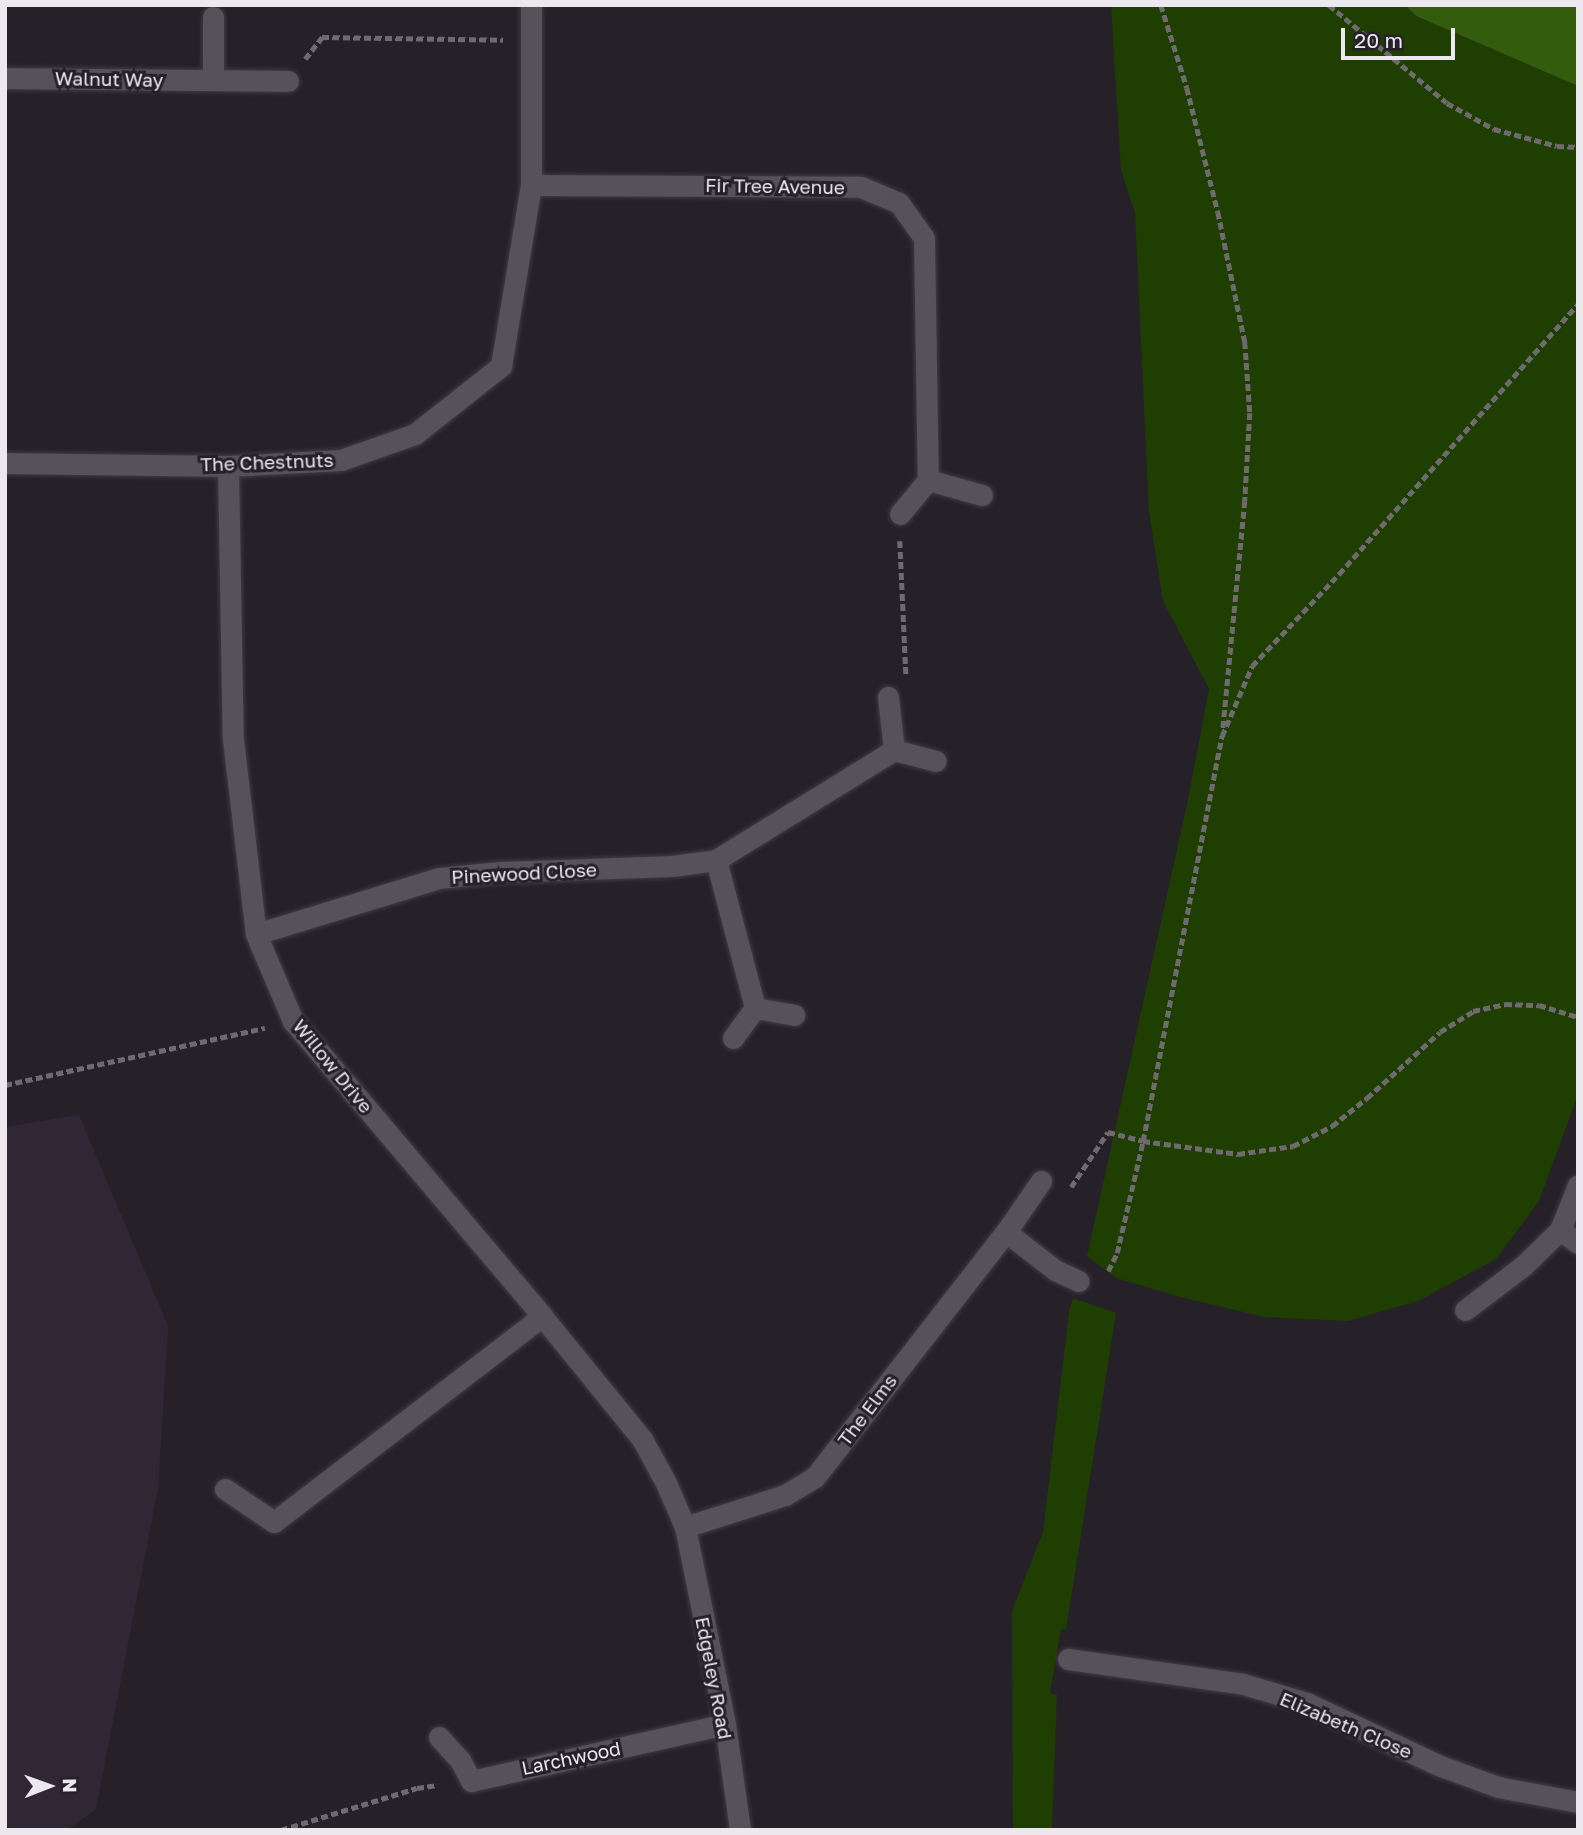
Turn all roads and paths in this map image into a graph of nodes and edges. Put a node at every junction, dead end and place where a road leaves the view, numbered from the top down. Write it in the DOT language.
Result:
graph roads {
  1 [pos="531,5"];
  2 [pos="1161,5"];
  3 [pos="1329,5"];
  4 [pos="213,17"];
  5 [pos="531,41"];
  6 [pos="5,78"];
  7 [pos="214,80"];
  8 [pos="288,81"];
  9 [pos="1578,147"];
  10 [pos="531,185"];
  11 [pos="1578,304"];
  12 [pos="5,463"];
  13 [pos="228,466"];
  14 [pos="928,480"];
  15 [pos="982,495"];
  16 [pos="900,514"];
  17 [pos="888,697"];
  18 [pos="1222,736"];
  19 [pos="894,750"];
  20 [pos="936,761"];
  21 [pos="716,860"];
  22 [pos="256,934"];
  23 [pos="755,1008"];
  24 [pos="794,1015"];
  25 [pos="1578,1017"];
  26 [pos="293,1021"];
  27 [pos="733,1038"];
  28 [pos="5,1085"];
  29 [pos="1143,1141"];
  30 [pos="1041,1181"];
  31 [pos="1578,1185"];
  32 [pos="1560,1230"];
  33 [pos="1006,1232"];
  34 [pos="1578,1243"];
  35 [pos="1105,1276"];
  36 [pos="1079,1281"];
  37 [pos="1465,1310"];
  38 [pos="542,1315"];
  39 [pos="225,1489"];
  40 [pos="685,1527"];
  41 [pos="1068,1659"];
  42 [pos="724,1724"];
  43 [pos="439,1737"];
  44 [pos="471,1780"];
  45 [pos="1578,1802"];
  46 [pos="281,1830"];
  47 [pos="740,1830"];
  1 -- 5 [label="street"];
  2 -- 18 [label="path"];
  3 -- 9 [label="path"];
  4 -- 7 [label="street"];
  5 -- 8 [label="path"];
  5 -- 10 [label="street"];
  6 -- 7 [label="street, Walnut Way"];
  7 -- 8 [label="street, Walnut Way"];
  10 -- 13 [label="street, The Chestnuts"];
  10 -- 14 [label="street, Fir Tree Avenue"];
  11 -- 18 [label="path"];
  12 -- 13 [label="street, The Chestnuts"];
  13 -- 22 [label="street, Willow Drive"];
  14 -- 15 [label="street"];
  14 -- 16 [label="street"];
  16 -- 17 [label="path"];
  17 -- 19 [label="street"];
  18 -- 29 [label="path"];
  19 -- 20 [label="street"];
  19 -- 21 [label="street, Pinewood Close"];
  21 -- 22 [label="street, Pinewood Close"];
  21 -- 23 [label="street"];
  22 -- 26 [label="street, Willow Drive"];
  23 -- 24 [label="street"];
  23 -- 27 [label="street"];
  25 -- 29 [label="path"];
  26 -- 28 [label="path"];
  26 -- 38 [label="street, Willow Drive"];
  29 -- 30 [label="path"];
  29 -- 35 [label="path"];
  30 -- 33 [label="street, The Elms"];
  31 -- 32 [label="street"];
  32 -- 34 [label="street"];
  32 -- 37 [label="street"];
  33 -- 36 [label="street"];
  33 -- 40 [label="street, The Elms"];
  38 -- 39 [label="street"];
  38 -- 40 [label="street, Willow Drive"];
  40 -- 42 [label="street, Edgeley Road"];
  41 -- 45 [label="street, Elizabeth Close"];
  42 -- 44 [label="street, Larchwood"];
  42 -- 47 [label="street, Edgeley Road"];
  43 -- 44 [label="street"];
  44 -- 46 [label="path"];
}
